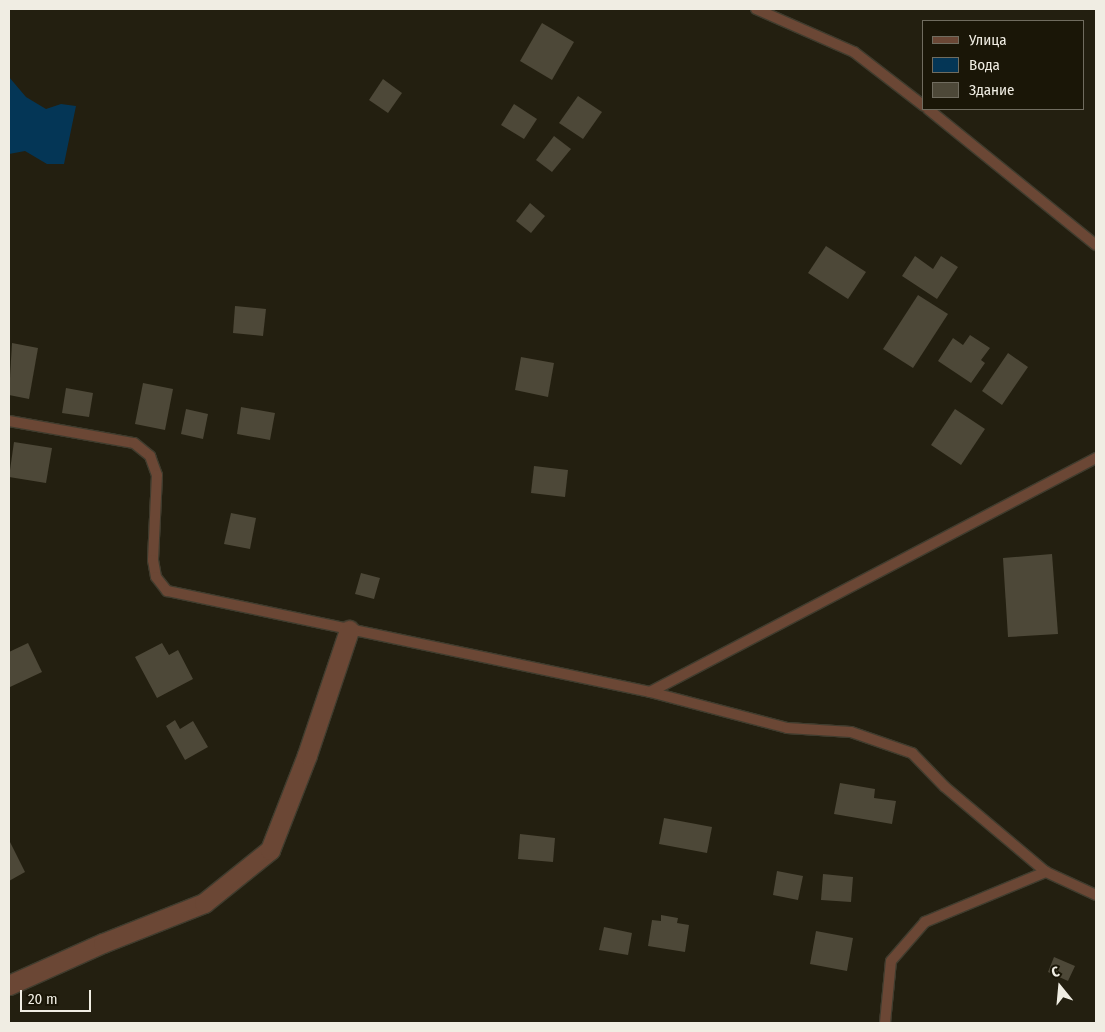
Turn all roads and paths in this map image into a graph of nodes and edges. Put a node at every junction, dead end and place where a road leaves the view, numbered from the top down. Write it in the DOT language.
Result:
graph roads {
  1 [pos="756,9"];
  2 [pos="922,104"];
  3 [pos="929,110"];
  4 [pos="1096,244"];
  5 [pos="9,421"];
  6 [pos="1096,458"];
  7 [pos="349,630"];
  8 [pos="650,692"];
  9 [pos="1046,872"];
  10 [pos="1096,895"];
  11 [pos="9,985"];
  12 [pos="885,1023"];
  1 -- 2 [label="lane"];
  3 -- 4 [label="lane"];
  5 -- 7 [label="lane"];
  6 -- 8 [label="lane"];
  7 -- 8 [label="lane"];
  7 -- 11 [label="street"];
  8 -- 9 [label="lane"];
  9 -- 10 [label="lane"];
  9 -- 12 [label="lane"];
}
